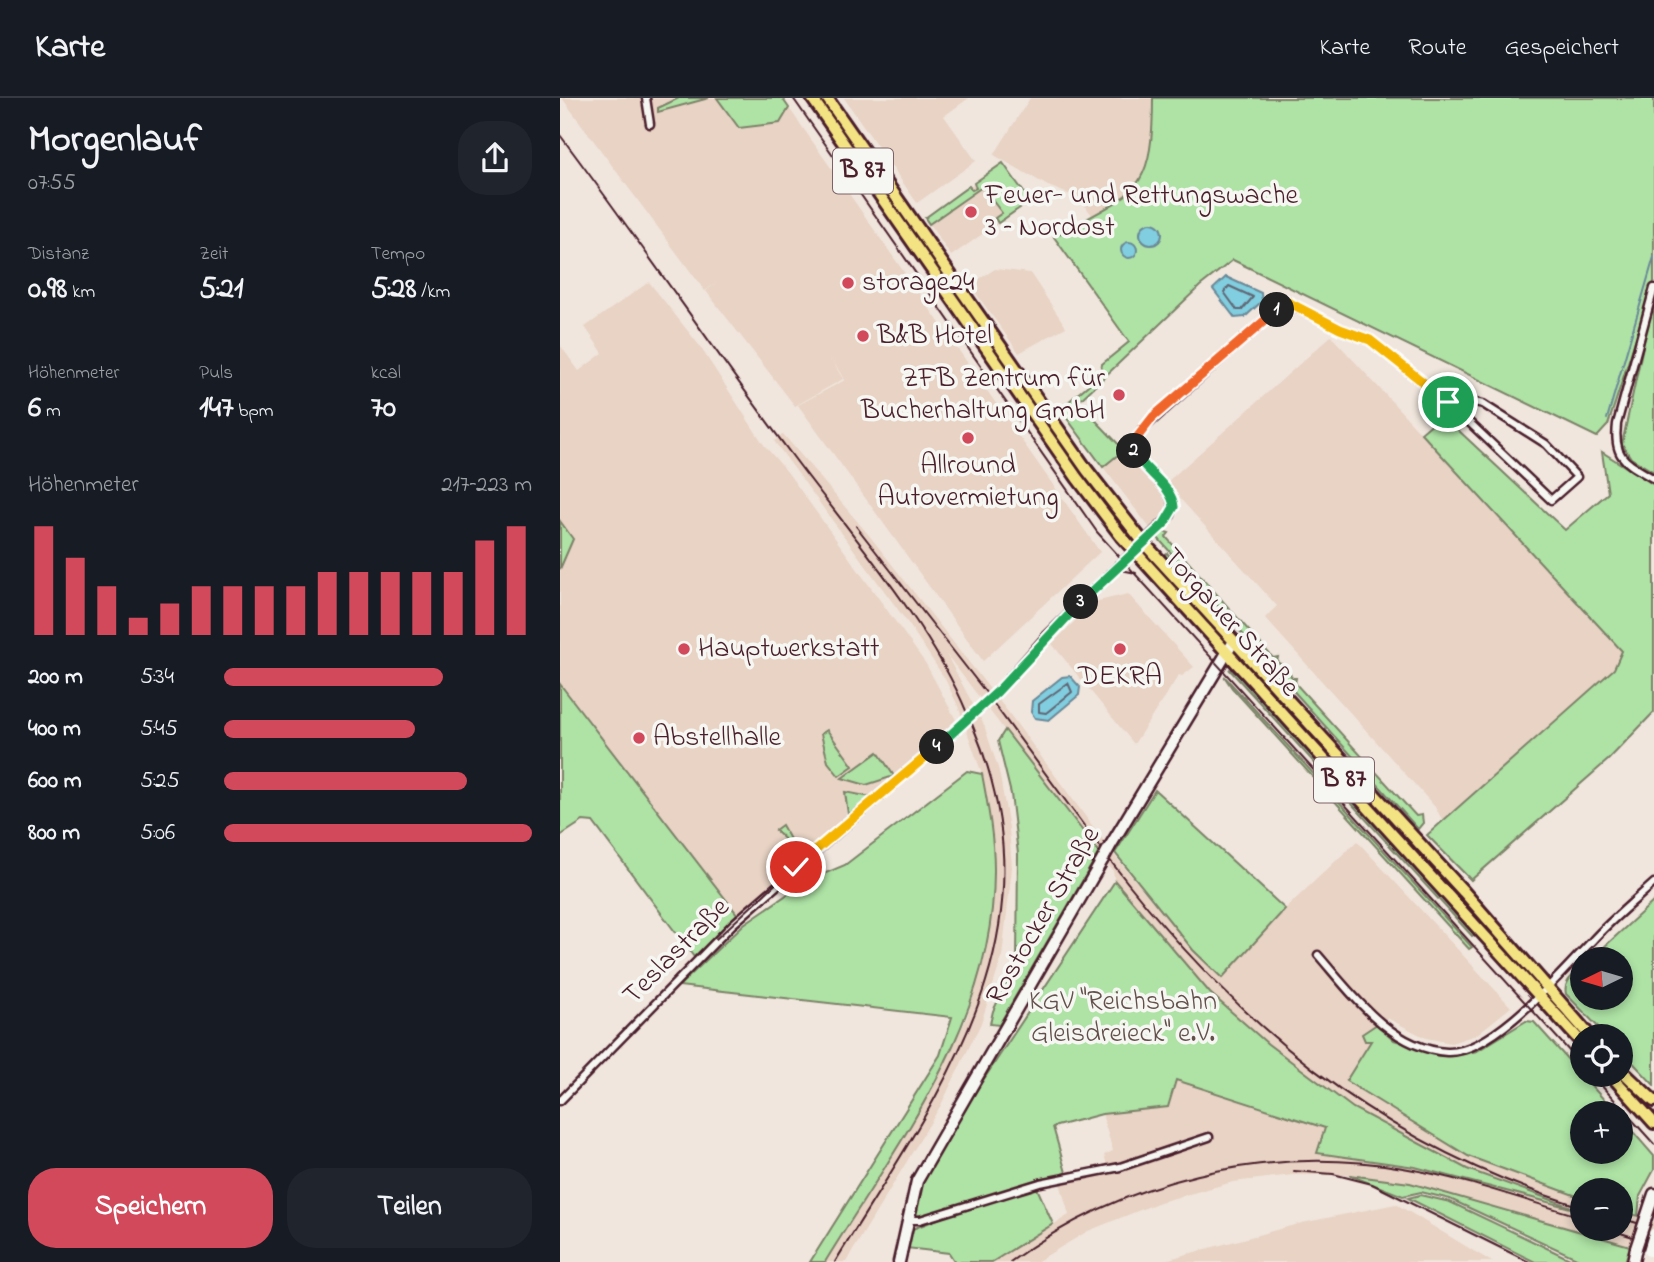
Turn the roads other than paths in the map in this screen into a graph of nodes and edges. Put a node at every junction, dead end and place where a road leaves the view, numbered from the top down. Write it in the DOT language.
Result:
graph roads {
  1 [pos="646,98"];
  2 [pos="811,98"];
  3 [pos="827,98"];
  4 [pos="650,124"];
  5 [pos="1654,288"];
  6 [pos="1448,402"];
  7 [pos="1654,479"];
  8 [pos="1144,543"];
  9 [pos="1135,552"];
  10 [pos="1234,641"];
  11 [pos="1226,653"];
  12 [pos="1654,883"];
  13 [pos="1318,955"];
  14 [pos="1543,992"];
  15 [pos="1577,1024"];
  16 [pos="1570,1027"];
  17 [pos="1633,1081"];
  18 [pos="1622,1087"];
  19 [pos="560,1101"];
  20 [pos="1654,1101"];
  21 [pos="1654,1123"];
  22 [pos="1209,1137"];
  23 [pos="1654,1194"];
  24 [pos="907,1220"];
  25 [pos="1654,1234"];
  26 [pos="1647,1257"];
  27 [pos="899,1262"];
  28 [pos="1633,1262"];
  1 -- 4 [label="street"];
  2 -- 9 [label="main road, Torgauer Straße / B 87"];
  3 -- 8 [label="main road, Torgauer Straße / B 87"];
  5 -- 7 [label="street"];
  6 -- 6 [label="street"];
  6 -- 8 [label="street, Teslastraße"];
  8 -- 9 [label="street, Teslastraße"];
  8 -- 10 [label="main road, Torgauer Straße / B 87"];
  9 -- 11 [label="main road, Torgauer Straße / B 87"];
  9 -- 19 [label="street, Teslastraße, bridge"];
  10 -- 11 [label="main road, Rostocker Straße"];
  10 -- 14 [label="main road, Torgauer Straße / B 87"];
  11 -- 14 [label="main road, Torgauer Straße / B 87"];
  11 -- 24 [label="main road, Rostocker Straße, bridge"];
  12 -- 14 [label="street"];
  13 -- 14 [label="street"];
  14 -- 15 [label="main road, Torgauer Straße / B 87"];
  14 -- 16 [label="main road, Torgauer Straße / B 87"];
  17 -- 20 [label="main road"];
  18 -- 21 [label="main road"];
  22 -- 24 [label="street"];
  23 -- 28 [label="main road, bridge"];
  24 -- 27 [label="main road, Rostocker Straße"];
  25 -- 26 [label="main road, bridge"];
}
